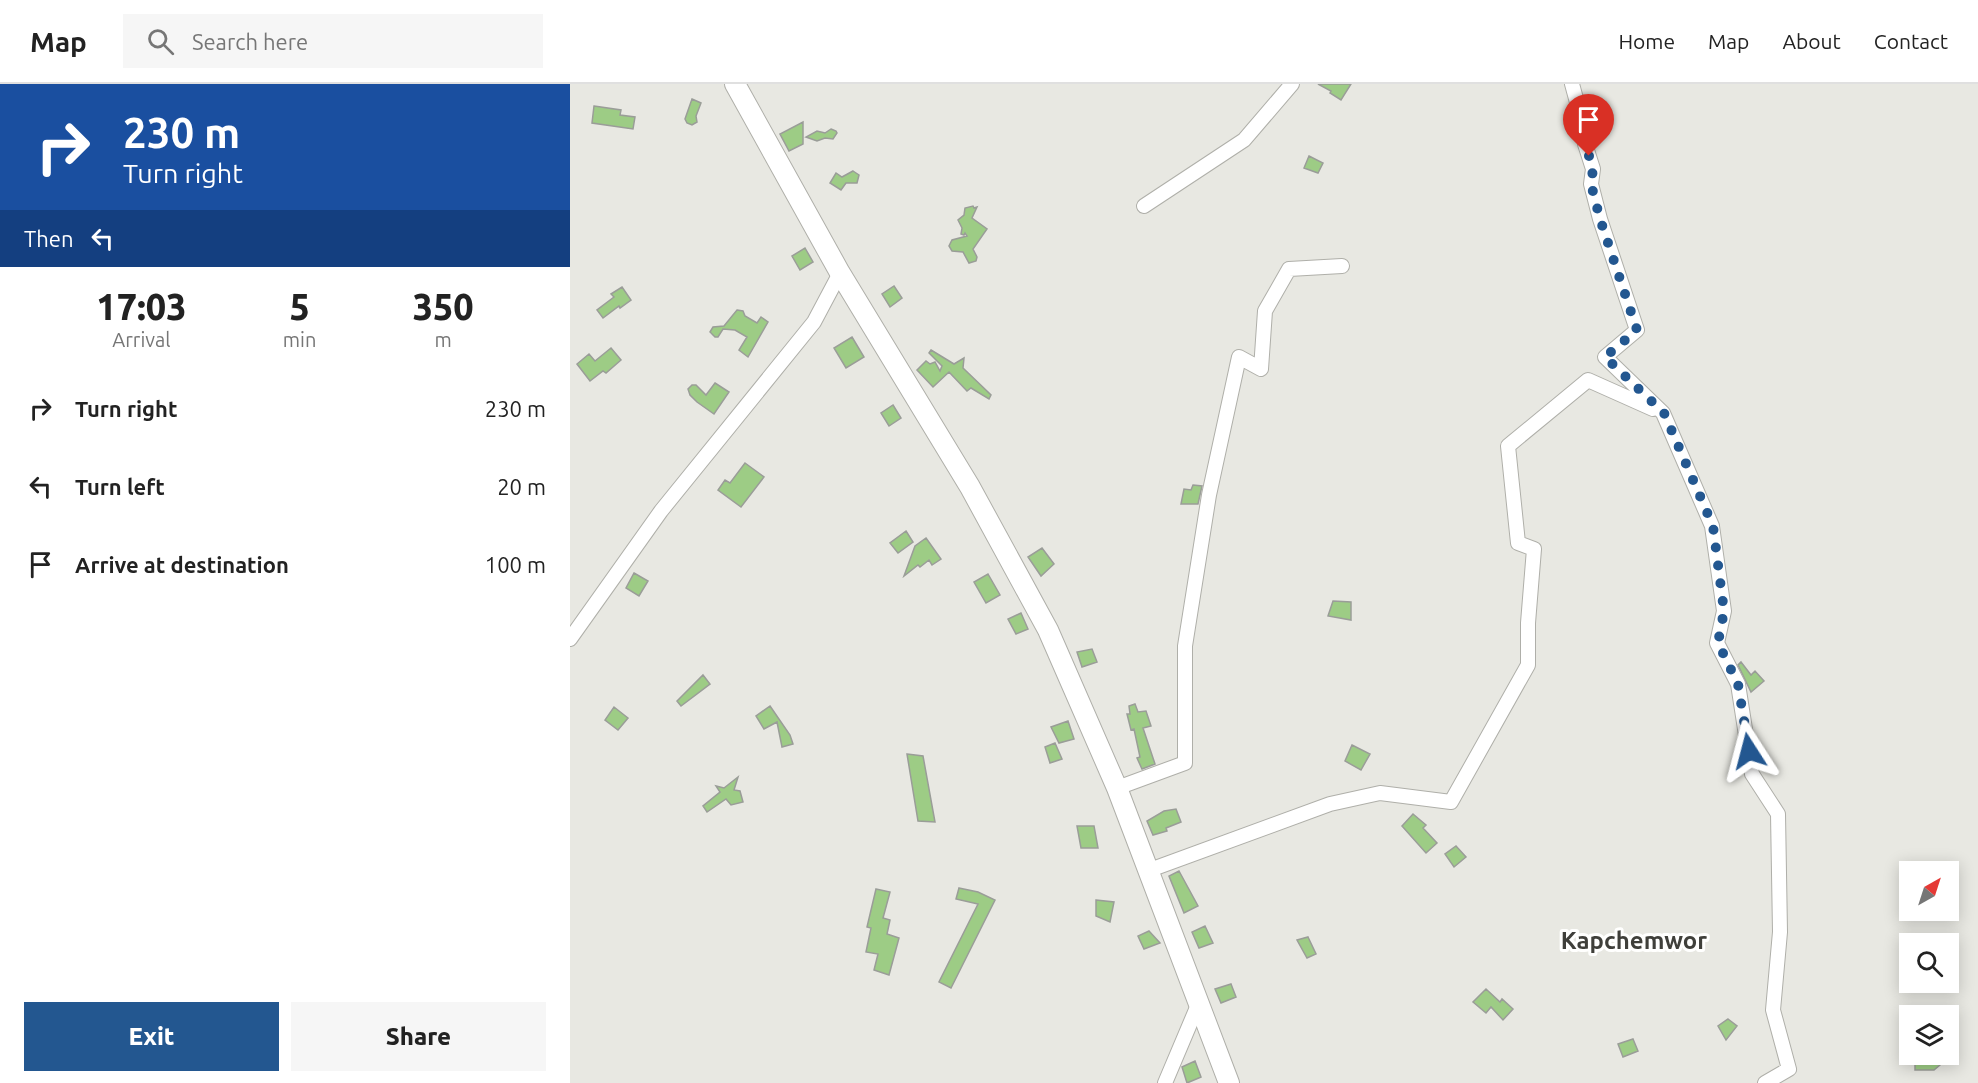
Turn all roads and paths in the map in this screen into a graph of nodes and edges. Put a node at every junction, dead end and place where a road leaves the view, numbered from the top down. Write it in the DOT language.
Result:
graph roads {
  1 [pos="735,84"];
  2 [pos="1292,84"];
  3 [pos="1572,84"];
  4 [pos="1144,206"];
  5 [pos="1342,266"];
  6 [pos="840,273"];
  7 [pos="1664,413"];
  8 [pos="570,639"];
  9 [pos="1117,788"];
  10 [pos="1148,871"];
  11 [pos="1198,1005"];
  12 [pos="1165,1083"];
  13 [pos="1229,1083"];
  14 [pos="1766,1083"];
  1 -- 6 [label="street"];
  2 -- 4 [label="street"];
  3 -- 7 [label="street"];
  5 -- 9 [label="street"];
  6 -- 8 [label="street"];
  6 -- 9 [label="street"];
  7 -- 10 [label="street"];
  7 -- 14 [label="street"];
  9 -- 10 [label="street"];
  10 -- 11 [label="street"];
  11 -- 12 [label="street"];
  11 -- 13 [label="street"];
}
